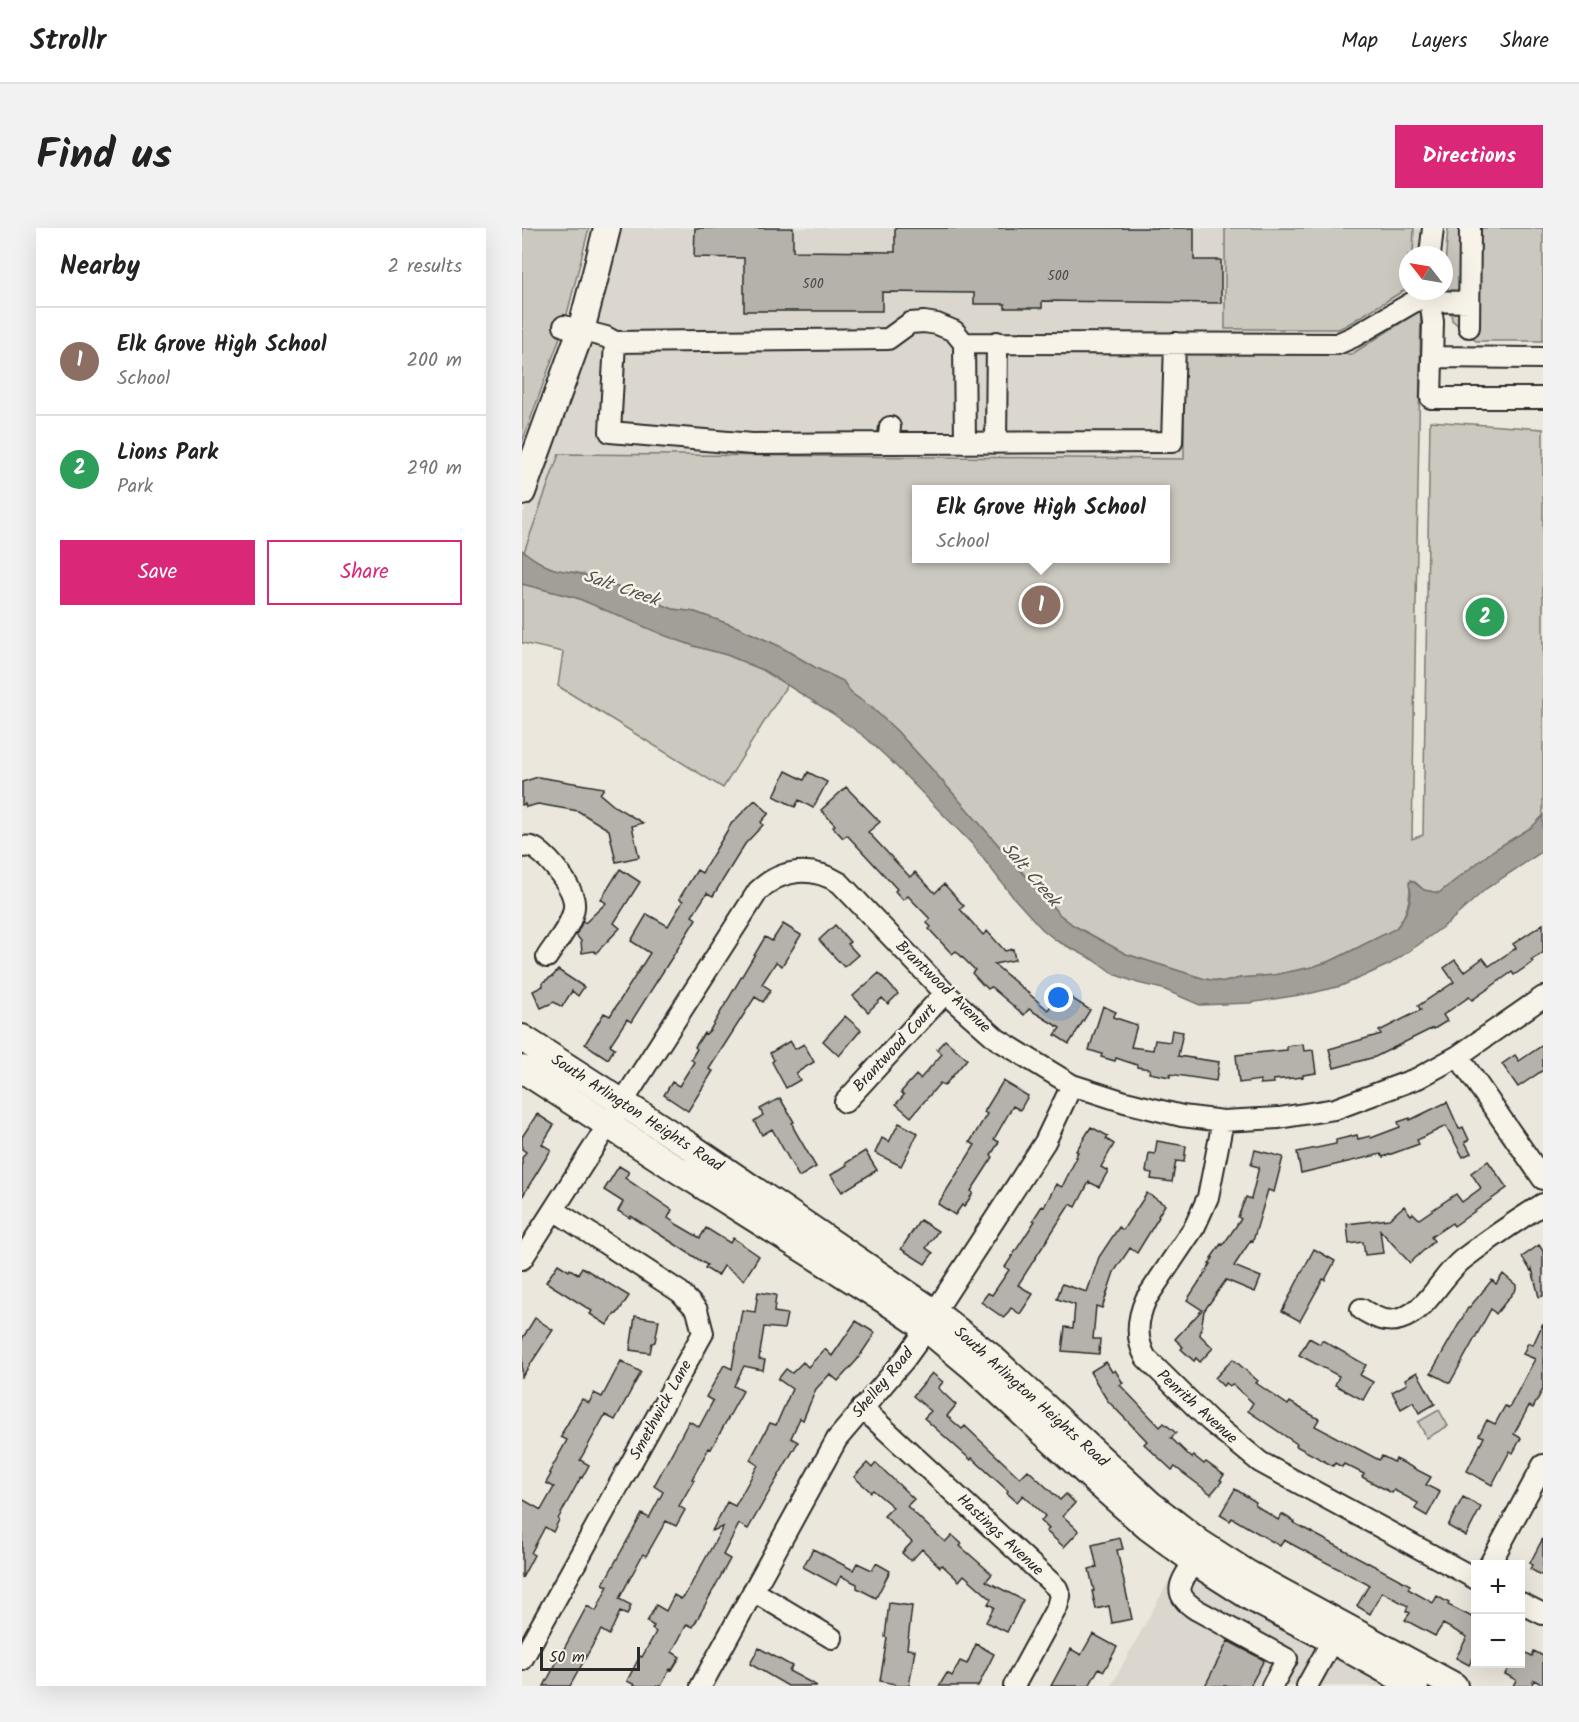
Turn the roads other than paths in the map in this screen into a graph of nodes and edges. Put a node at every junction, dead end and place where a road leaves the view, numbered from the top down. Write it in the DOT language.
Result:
graph roads {
  1 [pos="589,228"];
  2 [pos="607,228"];
  3 [pos="1433,228"];
  4 [pos="1470,228"];
  5 [pos="1431,246"];
  6 [pos="1453,299"];
  7 [pos="1420,300"];
  8 [pos="1430,300"];
  9 [pos="1469,302"];
  10 [pos="1469,327"];
  11 [pos="573,328"];
  12 [pos="615,342"];
  13 [pos="997,342"];
  14 [pos="964,343"];
  15 [pos="1175,343"];
  16 [pos="1432,357"];
  17 [pos="1543,358"];
  18 [pos="1543,398"];
  19 [pos="996,442"];
  20 [pos="965,443"];
  21 [pos="522,444"];
  22 [pos="522,492"];
  23 [pos="522,846"];
  24 [pos="547,957"];
  25 [pos="945,993"];
  26 [pos="1543,997"];
  27 [pos="522,1038"];
  28 [pos="1458,1056"];
  29 [pos="522,1069"];
  30 [pos="1072,1085"];
  31 [pos="622,1102"];
  32 [pos="845,1102"];
  33 [pos="1223,1121"];
  34 [pos="608,1125"];
  35 [pos="1543,1179"];
  36 [pos="1543,1204"];
  37 [pos="554,1210"];
  38 [pos="522,1259"];
  39 [pos="1361,1309"];
  40 [pos="930,1320"];
  41 [pos="862,1408"];
  42 [pos="1543,1465"];
  43 [pos="1492,1560"];
  44 [pos="1194,1561"];
  45 [pos="1471,1576"];
  46 [pos="753,1591"];
  47 [pos="1525,1605"];
  48 [pos="1543,1614"];
  49 [pos="1336,1632"];
  50 [pos="832,1638"];
  51 [pos="1287,1659"];
  52 [pos="522,1660"];
  53 [pos="1314,1681"];
  54 [pos="701,1686"];
  55 [pos="1014,1686"];
  56 [pos="1272,1686"];
  57 [pos="1415,1686"];
  58 [pos="1454,1686"];
  1 -- 11 [label="main road"];
  2 -- 11 [label="main road"];
  3 -- 5 [label="street"];
  4 -- 9 [label="street"];
  6 -- 9 [label="street"];
  7 -- 15 [label="street"];
  8 -- 16 [label="street"];
  9 -- 10 [label="street"];
  11 -- 12 [label="street"];
  11 -- 21 [label="main road"];
  11 -- 22 [label="main road"];
  12 -- 14 [label="street"];
  12 -- 20 [label="street"];
  13 -- 14 [label="street"];
  13 -- 15 [label="street"];
  13 -- 19 [label="street"];
  14 -- 20 [label="street"];
  15 -- 19 [label="street"];
  16 -- 17 [label="street"];
  16 -- 18 [label="street"];
  19 -- 20 [label="street"];
  23 -- 24 [label="street"];
  25 -- 30 [label="street, Brantwood Avenue"];
  25 -- 31 [label="street, Brantwood Avenue"];
  25 -- 32 [label="street, Brantwood Court"];
  26 -- 28 [label="street, Brantwood Avenue"];
  27 -- 31 [label="main road, South Arlington Heights Road"];
  28 -- 33 [label="street, Brantwood Avenue"];
  28 -- 35 [label="street"];
  29 -- 34 [label="main road, South Arlington Heights Road"];
  30 -- 33 [label="street, Brantwood Avenue"];
  30 -- 40 [label="street, Shelley Road"];
  31 -- 34 [label="street, Brantwood Avenue"];
  31 -- 40 [label="main road, South Arlington Heights Road"];
  33 -- 45 [label="street, Penrith Avenue"];
  34 -- 37 [label="street, Brantwood Avenue"];
  34 -- 40 [label="main road, South Arlington Heights Road"];
  36 -- 39 [label="street"];
  37 -- 38 [label="street, Brantwood Avenue"];
  37 -- 52 [label="street, Smethwick Lane"];
  40 -- 41 [label="street, Shelley Road"];
  40 -- 44 [label="main road, South Arlington Heights Road"];
  40 -- 49 [label="main road, South Arlington Heights Road"];
  41 -- 46 [label="street, Shelley Road"];
  41 -- 55 [label="street, Hastings Avenue"];
  42 -- 43 [label="street"];
  44 -- 49 [label="main road, South Arlington Heights Road"];
  44 -- 51 [label="street"];
  46 -- 50 [label="street"];
  46 -- 54 [label="street, Shelley Road"];
  47 -- 48 [label="street"];
  49 -- 53 [label="street"];
  49 -- 57 [label="main road, South Arlington Heights Road"];
  49 -- 58 [label="main road, South Arlington Heights Road"];
  51 -- 53 [label="street"];
  51 -- 56 [label="street"];
}
